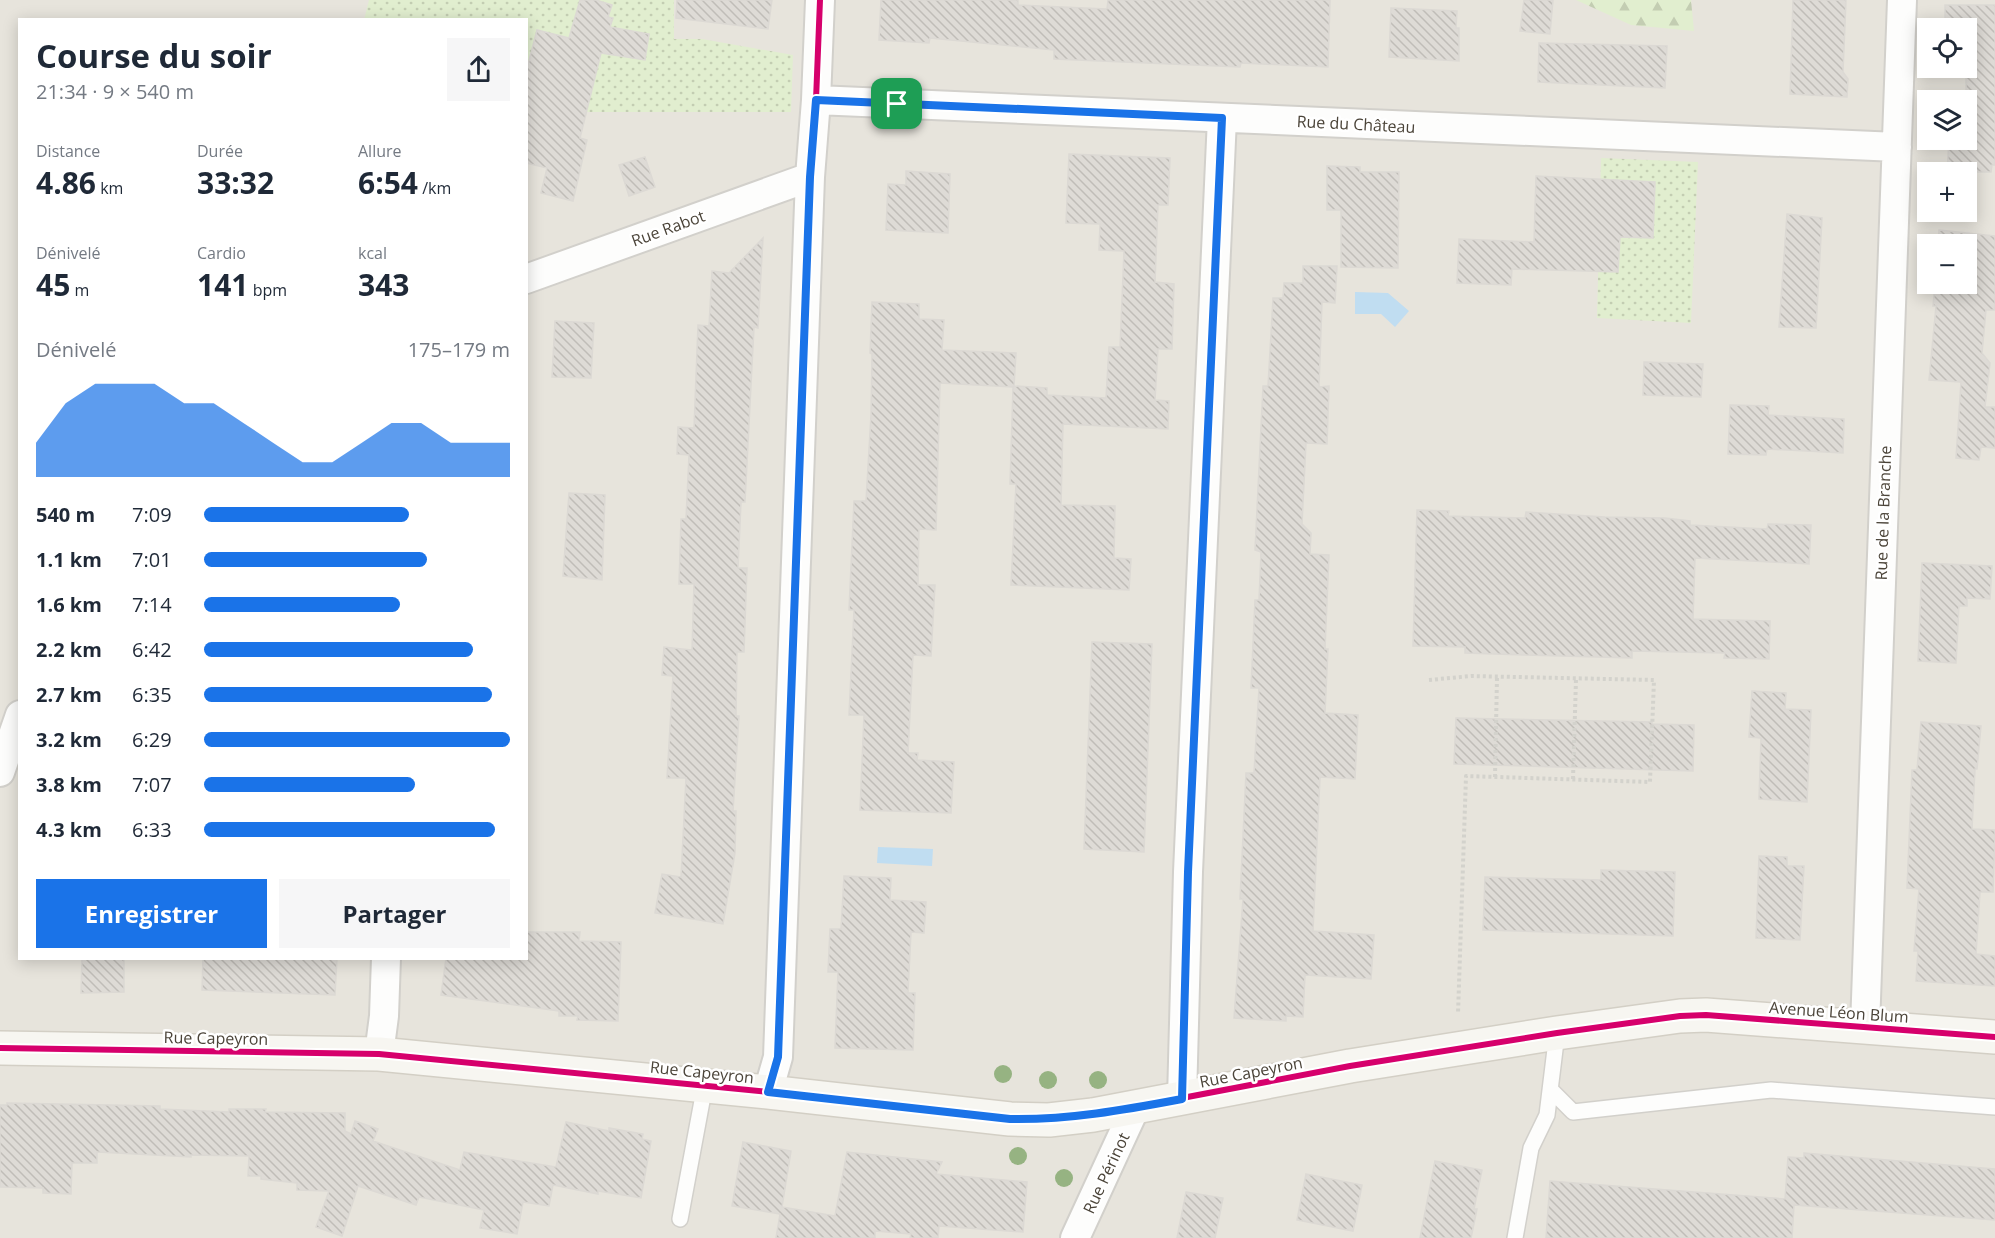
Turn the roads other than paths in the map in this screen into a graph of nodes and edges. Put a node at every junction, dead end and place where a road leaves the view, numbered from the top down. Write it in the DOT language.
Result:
graph roads {
  1 [pos="820,0"];
  2 [pos="1902,0"];
  3 [pos="816,100"];
  4 [pos="1222,118"];
  5 [pos="1897,147"];
  6 [pos="810,177"];
  7 [pos="528,278"];
  8 [pos="18,721"];
  9 [pos="0,772"];
  10 [pos="386,960"];
  11 [pos="1680,1016"];
  12 [pos="1865,1027"];
  13 [pos="1557,1033"];
  14 [pos="1995,1038"];
  15 [pos="0,1048"];
  16 [pos="380,1054"];
  17 [pos="705,1085"];
  18 [pos="1551,1090"];
  19 [pos="768,1092"];
  20 [pos="1182,1099"];
  21 [pos="1995,1107"];
  22 [pos="1135,1108"];
  23 [pos="680,1219"];
  24 [pos="1075,1238"];
  25 [pos="1515,1238"];
  1 -- 3 [label="street"];
  2 -- 5 [label="street, Rue de la Branche"];
  3 -- 4 [label="street, Rue du Château"];
  3 -- 6 [label="street"];
  4 -- 5 [label="street, Rue du Château"];
  4 -- 20 [label="street"];
  5 -- 12 [label="street, Rue de la Branche"];
  6 -- 7 [label="street, Rue Rabot"];
  6 -- 19 [label="street"];
  8 -- 9 [label="street"];
  10 -- 16 [label="street"];
  11 -- 12 [label="street, Avenue Léon Blum"];
  11 -- 13 [label="street, Rue Capeyron"];
  12 -- 14 [label="street, Avenue Léon Blum"];
  13 -- 18 [label="lane"];
  13 -- 20 [label="street, Rue Capeyron"];
  15 -- 16 [label="street, Rue Capeyron"];
  16 -- 17 [label="street, Rue Capeyron"];
  17 -- 19 [label="street, Rue Capeyron"];
  17 -- 23 [label="lane, Rue Capeyron"];
  18 -- 21 [label="lane"];
  18 -- 25 [label="lane"];
  19 -- 22 [label="street, Rue Capeyron"];
  20 -- 22 [label="street, Rue Capeyron"];
  22 -- 24 [label="street, Rue Périnot"];
}
